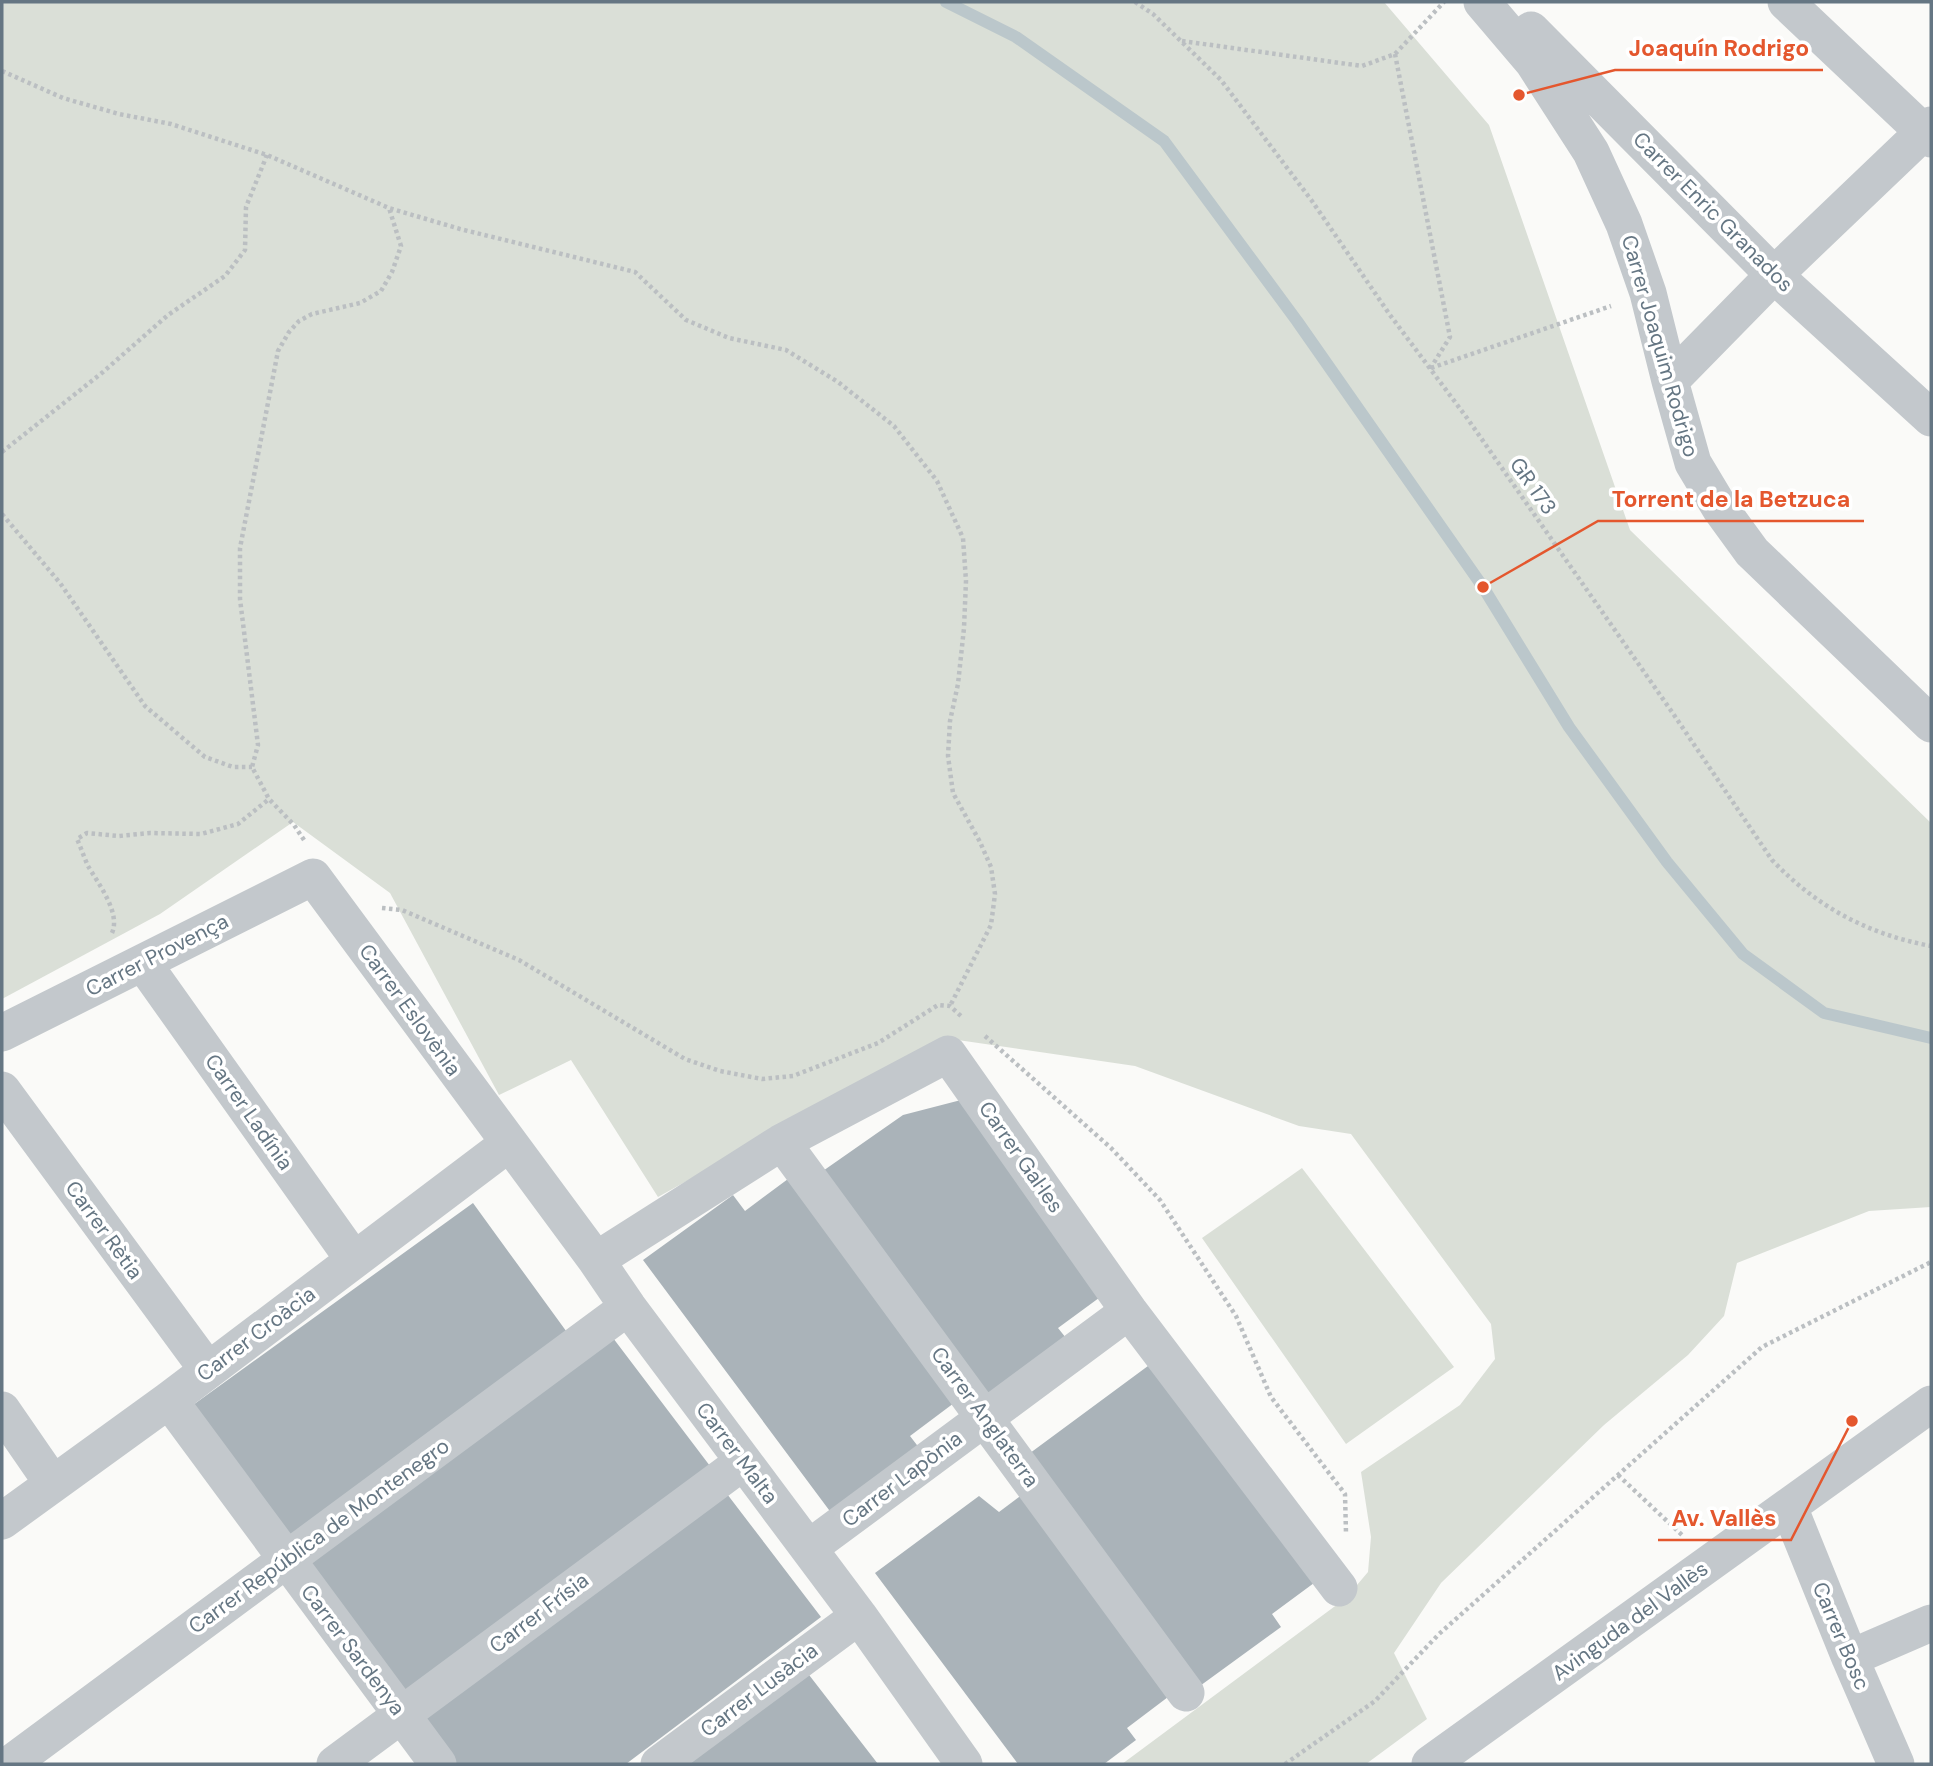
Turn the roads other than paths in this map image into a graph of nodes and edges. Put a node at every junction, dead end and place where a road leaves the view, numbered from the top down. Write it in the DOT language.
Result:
graph roads {
  1 [pos="1482,2"];
  2 [pos="1499,2"];
  3 [pos="1786,2"];
  4 [pos="1929,133"];
  5 [pos="1774,275"];
  6 [pos="1670,381"];
  7 [pos="1931,418"];
  8 [pos="1931,724"];
  9 [pos="311,862"];
  10 [pos="143,963"];
  11 [pos="2,1033"];
  12 [pos="2,1090"];
  13 [pos="782,1142"];
  14 [pos="508,1144"];
  15 [pos="354,1260"];
  16 [pos="596,1261"];
  17 [pos="628,1307"];
  18 [pos="1129,1311"];
  19 [pos="207,1369"];
  20 [pos="169,1400"];
  21 [pos="1931,1404"];
  22 [pos="2,1410"];
  23 [pos="986,1417"];
  24 [pos="743,1462"];
  25 [pos="53,1484"];
  26 [pos="1789,1507"];
  27 [pos="2,1521"];
  28 [pos="809,1548"];
  29 [pos="286,1561"];
  30 [pos="1339,1588"];
  31 [pos="859,1616"];
  32 [pos="1931,1623"];
  33 [pos="1850,1658"];
  34 [pos="1186,1693"];
  35 [pos="401,1716"];
  36 [pos="10,1764"];
  37 [pos="335,1764"];
  38 [pos="438,1764"];
  39 [pos="659,1764"];
  40 [pos="964,1764"];
  41 [pos="1430,1764"];
  42 [pos="1896,1764"];
  1 -- 6 [label="street, Carrer Joaquim Rodrigo"];
  2 -- 5 [label="street, Carrer Enric Granados"];
  3 -- 4 [label="street"];
  4 -- 5 [label="street"];
  5 -- 6 [label="street"];
  5 -- 7 [label="street, Carrer Enric Granados"];
  6 -- 8 [label="street, Carrer Joaquim Rodrigo"];
  9 -- 10 [label="street, Carrer Provença"];
  9 -- 14 [label="street, Carrer Eslovènia"];
  10 -- 11 [label="street, Carrer Provença"];
  10 -- 15 [label="street, Carrer Ladínia"];
  12 -- 19 [label="street, Carrer Rètia"];
  13 -- 16 [label="street, Carrer Gal·les"];
  13 -- 18 [label="street, Carrer Gal·les"];
  13 -- 23 [label="street, Carrer Anglaterra"];
  14 -- 15 [label="street, Carrer Croàcia"];
  14 -- 16 [label="street, Carrer Malta"];
  15 -- 19 [label="street, Carrer Croàcia"];
  16 -- 17 [label="street, Carrer Malta"];
  17 -- 24 [label="street, Carrer Malta"];
  17 -- 29 [label="street, Carrer República de Montenegro"];
  18 -- 23 [label="street, Carrer Lapònia"];
  18 -- 30 [label="street, Carrer Gal·les"];
  19 -- 20 [label="street, Carrer Croàcia"];
  20 -- 25 [label="street, Carrer Croàcia"];
  20 -- 29 [label="street, Carrer Sardenya"];
  21 -- 26 [label="street, Avinguda del Vallès"];
  22 -- 25 [label="street"];
  23 -- 28 [label="street, Carrer Lapònia"];
  23 -- 34 [label="street, Carrer Anglaterra"];
  24 -- 28 [label="street, Carrer Malta"];
  24 -- 35 [label="street, Carrer Frísia"];
  25 -- 27 [label="street, Carrer Croàcia"];
  26 -- 33 [label="street, Carrer Bosc"];
  26 -- 41 [label="street, Avinguda del Vallès"];
  28 -- 31 [label="street, Carrer Malta"];
  29 -- 35 [label="street, Carrer Sardenya"];
  29 -- 36 [label="street, Carrer República de Montenegro"];
  31 -- 39 [label="street, Carrer Lusàcia"];
  31 -- 40 [label="street, Carrer Malta"];
  32 -- 33 [label="street"];
  33 -- 42 [label="street, Carrer Bosc"];
  35 -- 37 [label="street, Carrer Frísia"];
  35 -- 38 [label="street, Carrer Sardenya"];
}
